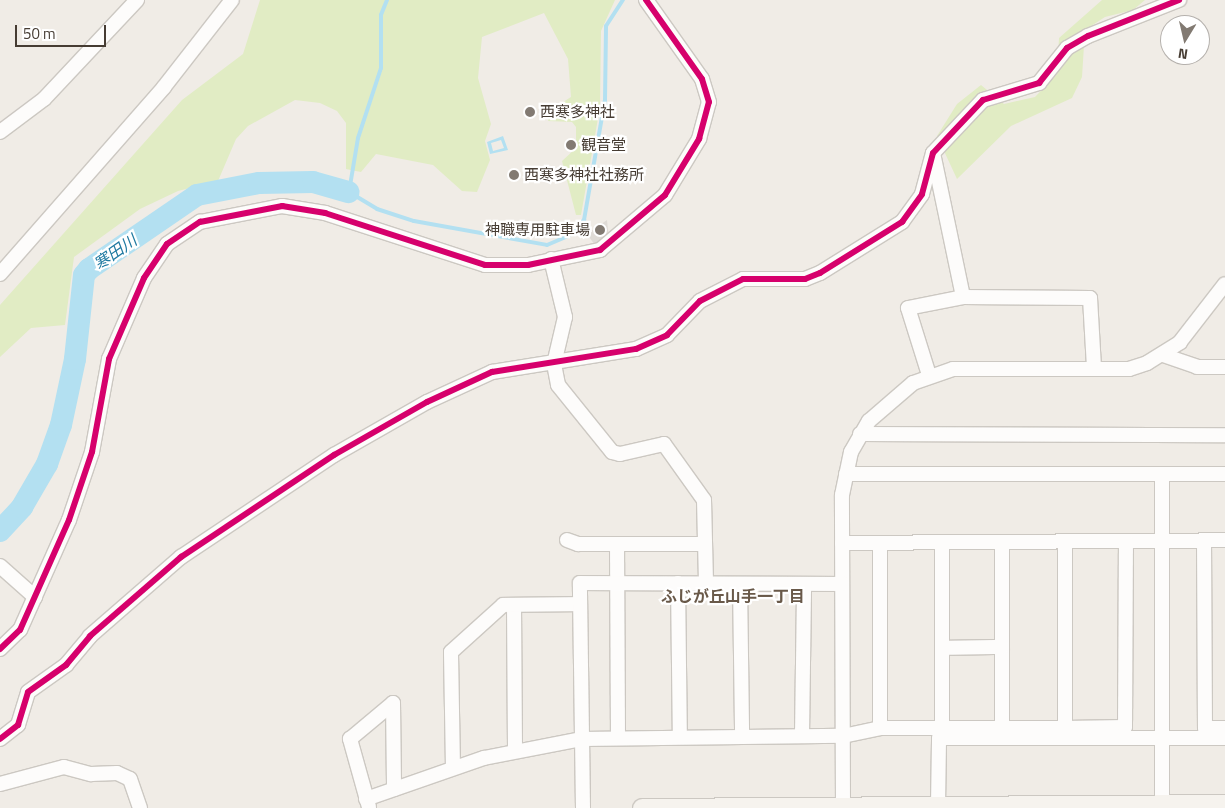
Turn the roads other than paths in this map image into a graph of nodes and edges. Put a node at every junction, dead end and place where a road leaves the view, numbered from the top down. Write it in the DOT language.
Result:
graph roads {
  1 [pos="137,0"];
  2 [pos="232,0"];
  3 [pos="646,0"];
  4 [pos="1179,0"];
  5 [pos="0,132"];
  6 [pos="933,153"];
  7 [pos="551,259"];
  8 [pos="0,274"];
  9 [pos="1223,291"];
  10 [pos="962,297"];
  11 [pos="1163,355"];
  12 [pos="554,364"];
  13 [pos="1225,367"];
  14 [pos="1094,368"];
  15 [pos="929,375"];
  16 [pos="860,434"];
  17 [pos="1225,435"];
  18 [pos="846,474"];
  19 [pos="1162,474"];
  20 [pos="1225,474"];
  21 [pos="567,540"];
  22 [pos="1126,540"];
  23 [pos="1162,540"];
  24 [pos="1204,540"];
  25 [pos="1225,540"];
  26 [pos="1065,541"];
  27 [pos="942,542"];
  28 [pos="1002,542"];
  29 [pos="842,543"];
  30 [pos="880,543"];
  31 [pos="617,544"];
  32 [pos="705,544"];
  33 [pos="0,566"];
  34 [pos="617,583"];
  35 [pos="678,583"];
  36 [pos="706,583"];
  37 [pos="740,584"];
  38 [pos="804,584"];
  39 [pos="842,584"];
  40 [pos="35,597"];
  41 [pos="580,604"];
  42 [pos="514,605"];
  43 [pos="1002,646"];
  44 [pos="943,648"];
  45 [pos="0,649"];
  46 [pos="1002,727"];
  47 [pos="880,728"];
  48 [pos="942,728"];
  49 [pos="1065,728"];
  50 [pos="1225,728"];
  51 [pos="742,735"];
  52 [pos="802,735"];
  53 [pos="680,736"];
  54 [pos="843,736"];
  55 [pos="618,738"];
  56 [pos="1162,738"];
  57 [pos="1225,738"];
  58 [pos="0,739"];
  59 [pos="582,739"];
  60 [pos="515,750"];
  61 [pos="453,768"];
  62 [pos="0,784"];
  63 [pos="394,789"];
  64 [pos="368,804"];
  65 [pos="1162,804"];
  66 [pos="1225,804"];
  67 [pos="843,806"];
  68 [pos="938,806"];
  69 [pos="971,806"];
  70 [pos="774,807"];
  71 [pos="140,808"];
  72 [pos="583,808"];
  73 [pos="642,808"];
  1 -- 5 [label="street"];
  2 -- 8 [label="street"];
  3 -- 7 [label="street"];
  4 -- 6 [label="street"];
  6 -- 10 [label="street"];
  6 -- 12 [label="street"];
  7 -- 12 [label="street"];
  7 -- 40 [label="street"];
  9 -- 11 [label="street"];
  10 -- 14 [label="street"];
  10 -- 15 [label="street"];
  11 -- 13 [label="street"];
  11 -- 14 [label="street"];
  12 -- 32 [label="street"];
  12 -- 58 [label="street"];
  14 -- 15 [label="street"];
  15 -- 16 [label="street"];
  16 -- 17 [label="street"];
  16 -- 18 [label="street"];
  18 -- 19 [label="street"];
  18 -- 29 [label="street"];
  19 -- 20 [label="street"];
  19 -- 23 [label="street"];
  21 -- 31 [label="street"];
  22 -- 23 [label="street"];
  22 -- 26 [label="street"];
  22 -- 49 [label="street"];
  23 -- 24 [label="street"];
  23 -- 56 [label="street"];
  24 -- 25 [label="street"];
  24 -- 50 [label="street"];
  26 -- 28 [label="street"];
  26 -- 49 [label="street"];
  27 -- 28 [label="street"];
  27 -- 30 [label="street"];
  27 -- 44 [label="street"];
  28 -- 43 [label="street"];
  29 -- 30 [label="street"];
  29 -- 39 [label="street"];
  30 -- 47 [label="street"];
  31 -- 32 [label="street"];
  31 -- 34 [label="street"];
  32 -- 36 [label="street"];
  33 -- 40 [label="street"];
  34 -- 35 [label="street"];
  34 -- 41 [label="street"];
  34 -- 55 [label="street"];
  35 -- 36 [label="street"];
  35 -- 53 [label="street"];
  36 -- 37 [label="street"];
  37 -- 38 [label="street"];
  37 -- 51 [label="street"];
  38 -- 39 [label="street"];
  38 -- 52 [label="street"];
  39 -- 54 [label="street"];
  40 -- 45 [label="street"];
  41 -- 42 [label="street"];
  41 -- 59 [label="street"];
  42 -- 60 [label="street"];
  42 -- 61 [label="street"];
  43 -- 44 [label="street"];
  43 -- 46 [label="street"];
  44 -- 48 [label="street"];
  46 -- 48 [label="street"];
  46 -- 49 [label="street"];
  47 -- 48 [label="street"];
  47 -- 54 [label="street"];
  51 -- 52 [label="street"];
  51 -- 53 [label="street"];
  52 -- 54 [label="street"];
  53 -- 55 [label="street"];
  54 -- 67 [label="street"];
  55 -- 59 [label="street"];
  56 -- 57 [label="street"];
  56 -- 65 [label="street"];
  56 -- 68 [label="street"];
  59 -- 60 [label="street"];
  59 -- 72 [label="street"];
  60 -- 61 [label="street"];
  61 -- 63 [label="street"];
  62 -- 71 [label="street"];
  63 -- 64 [label="street"];
  63 -- 64 [label="street"];
  65 -- 66 [label="main road"];
  65 -- 69 [label="main road"];
  67 -- 68 [label="main road"];
  67 -- 70 [label="main road"];
  68 -- 69 [label="main road"];
  70 -- 73 [label="main road"];
}
